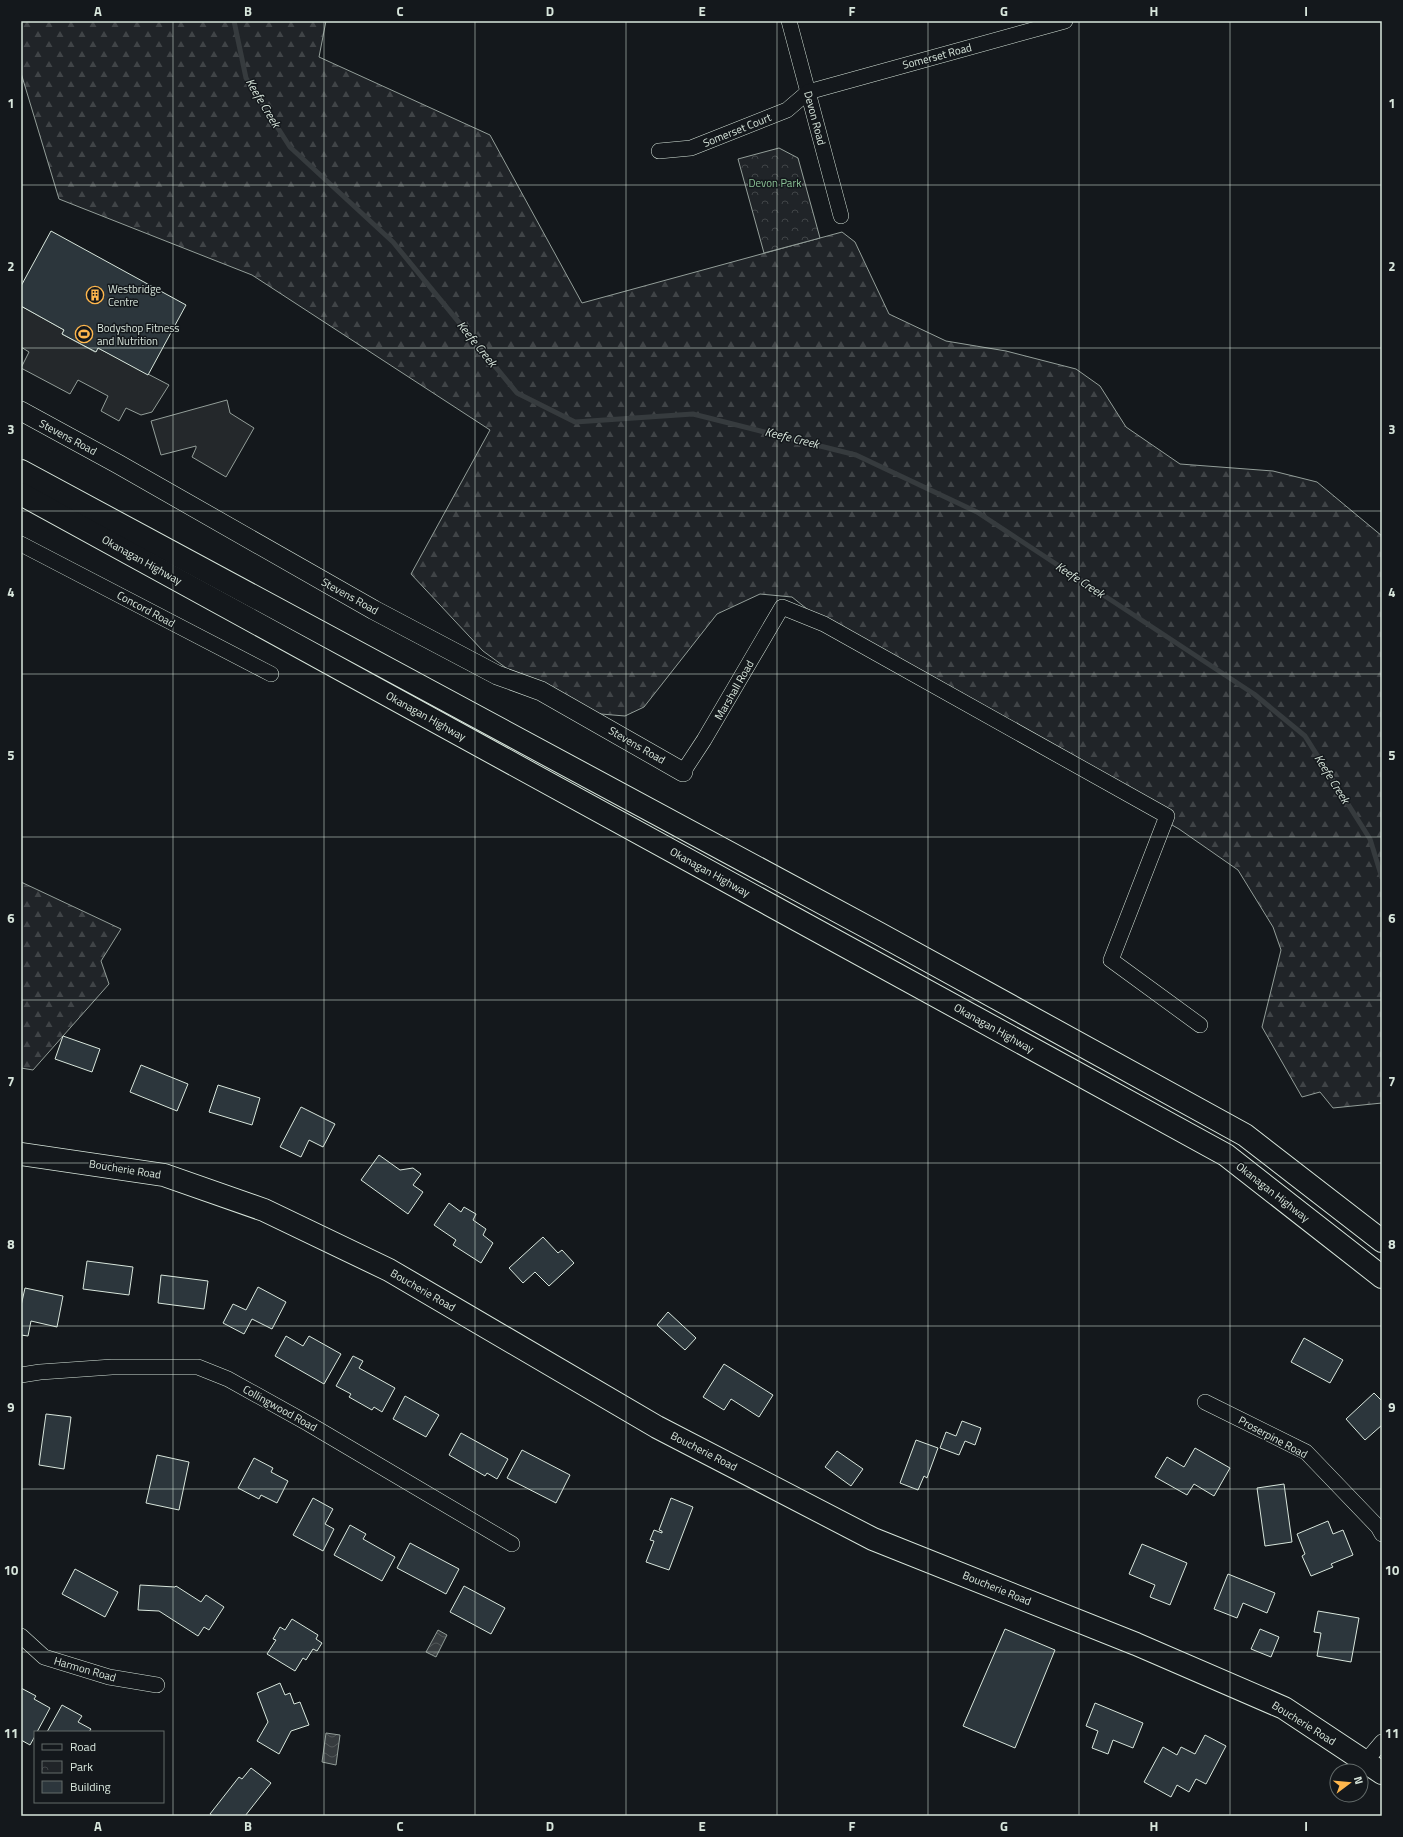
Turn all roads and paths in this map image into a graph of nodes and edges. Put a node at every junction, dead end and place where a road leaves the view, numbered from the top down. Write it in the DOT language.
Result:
graph roads {
  1 [pos="789,21"];
  2 [pos="1065,21"];
  3 [pos="808,92"];
  4 [pos="659,151"];
  5 [pos="841,216"];
  6 [pos="21,412"];
  7 [pos="21,471"];
  8 [pos="21,494"];
  9 [pos="21,544"];
  10 [pos="271,674"];
  11 [pos="683,772"];
  12 [pos="1200,1024"];
  13 [pos="21,1154"];
  14 [pos="1382,1241"];
  15 [pos="1382,1277"];
  16 [pos="21,1375"];
  17 [pos="1206,1402"];
  18 [pos="1382,1534"];
  19 [pos="512,1544"];
  20 [pos="21,1636"];
  21 [pos="157,1685"];
  22 [pos="1382,1742"];
  23 [pos="1374,1768"];
  1 -- 3 [label="street, Devon Road"];
  2 -- 3 [label="street, Somerset Road"];
  3 -- 4 [label="street, Somerset Court"];
  3 -- 5 [label="street, Devon Road"];
  6 -- 11 [label="street, Stevens Road"];
  7 -- 14 [label="main road, Okanagan Highway"];
  8 -- 15 [label="main road, Okanagan Highway"];
  9 -- 10 [label="street, Concord Road"];
  11 -- 12 [label="street, Marshall Road"];
  13 -- 23 [label="main road, Boucherie Road"];
  16 -- 19 [label="street, Collingwood Road"];
  17 -- 18 [label="street, Proserpine Road"];
  20 -- 21 [label="street, Harmon Road"];
  22 -- 23 [label="street"];
}
